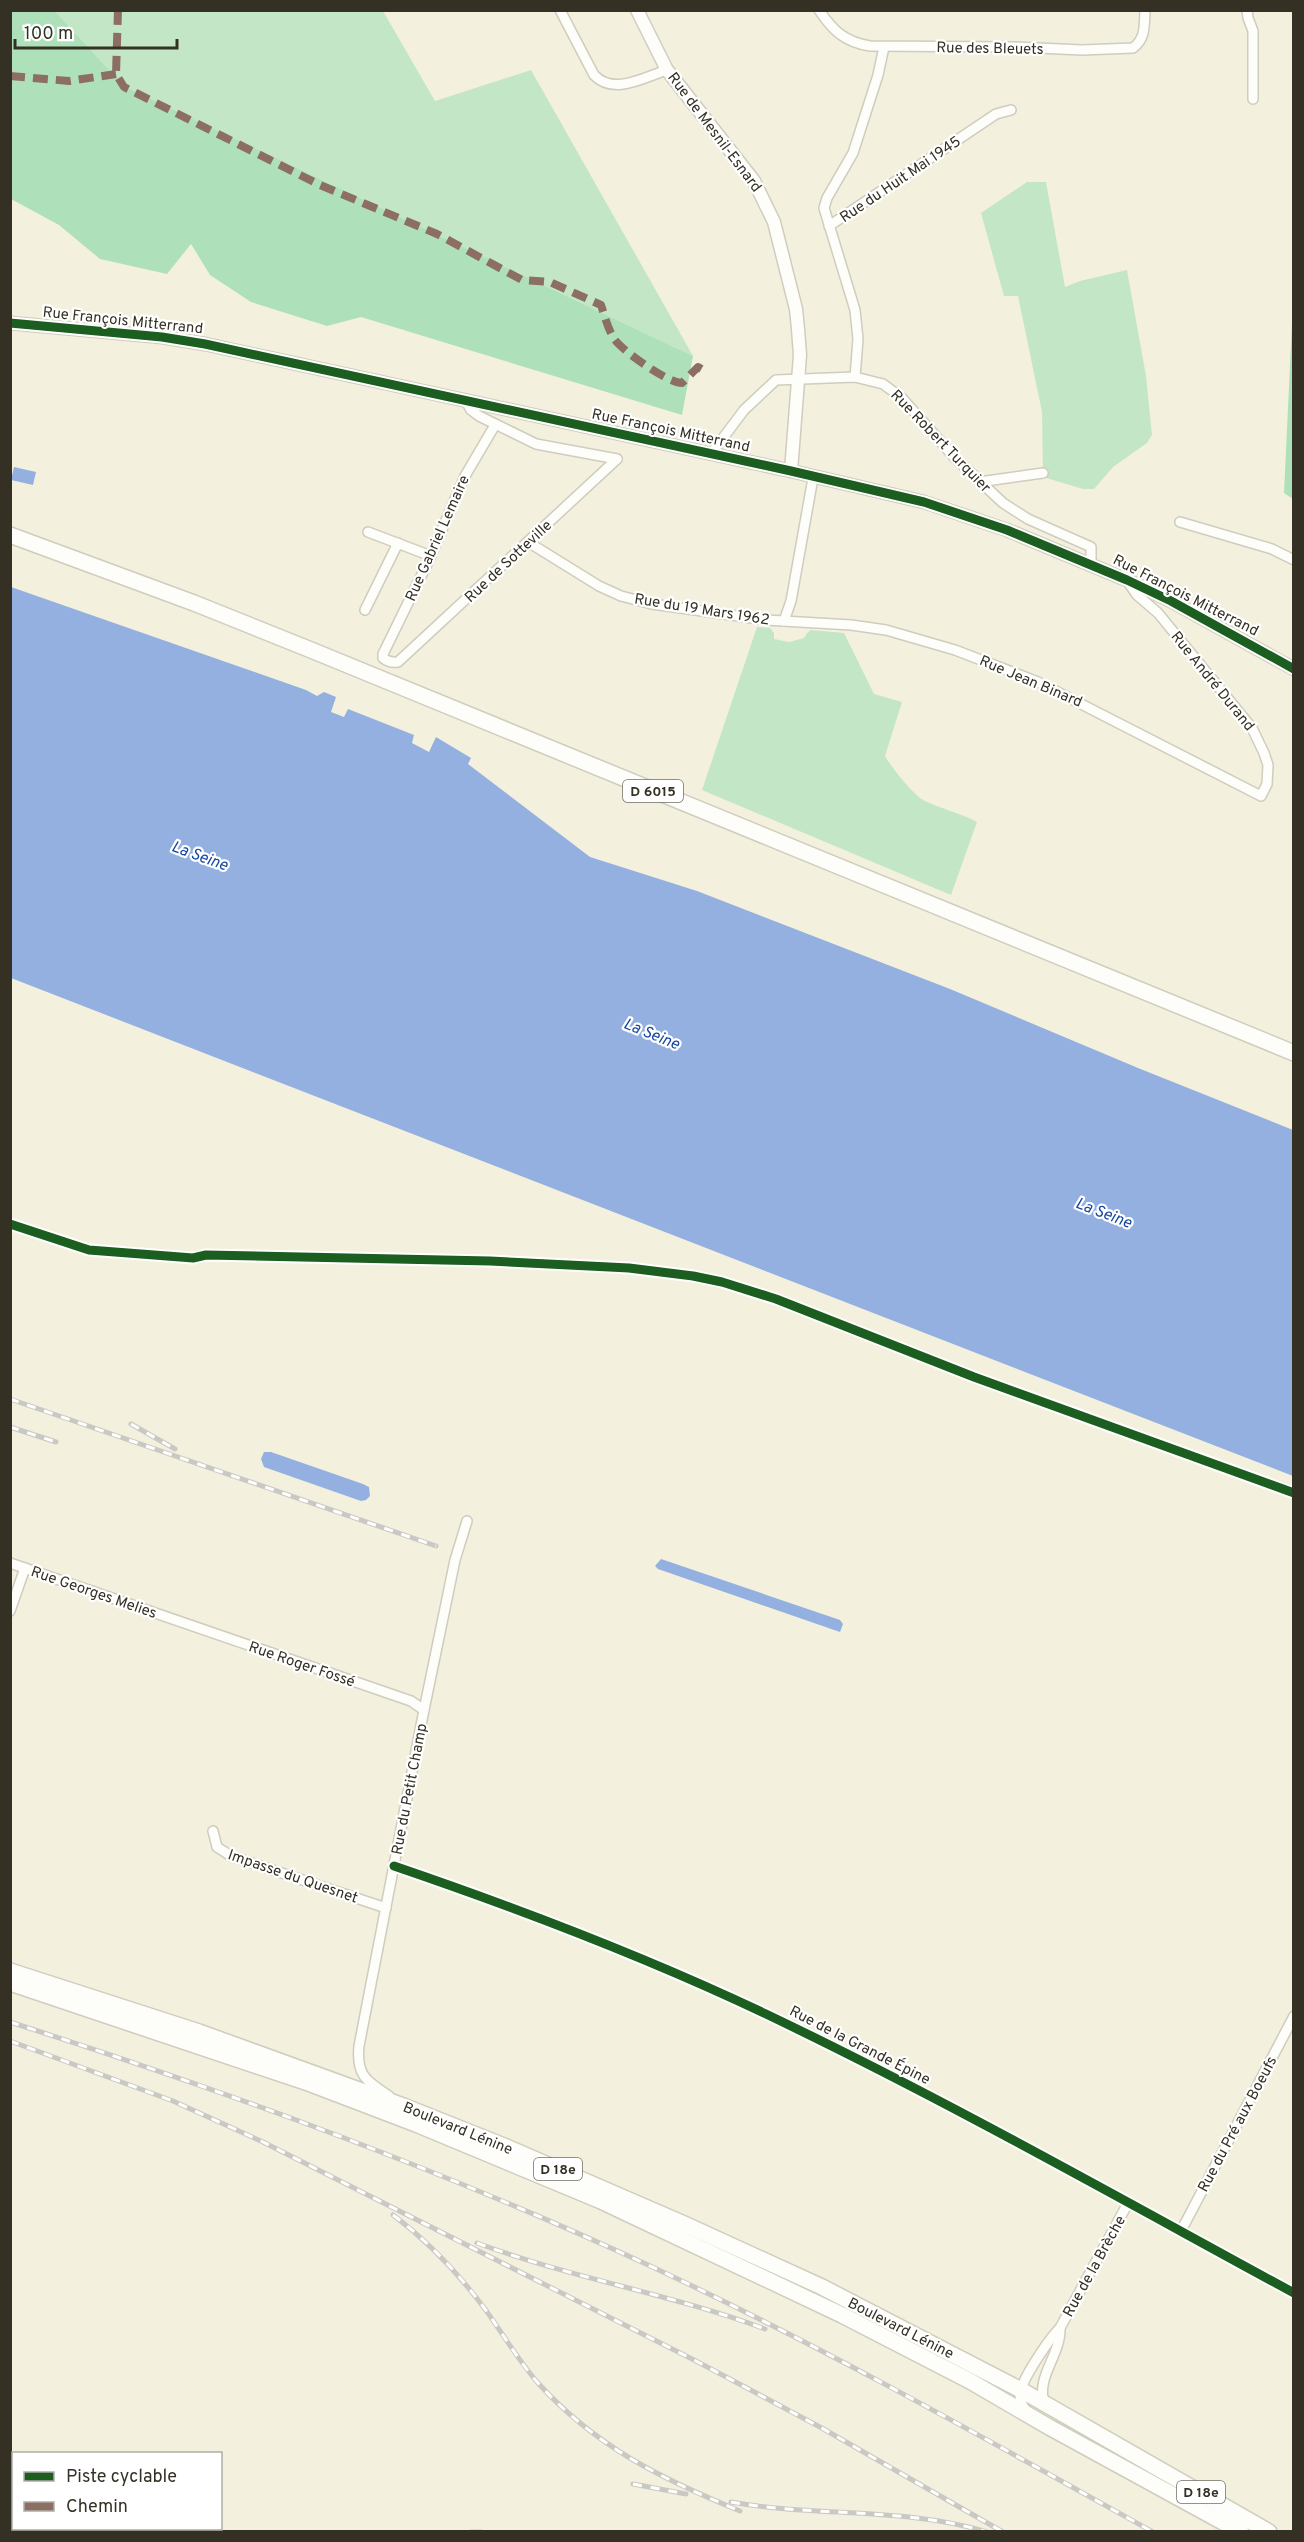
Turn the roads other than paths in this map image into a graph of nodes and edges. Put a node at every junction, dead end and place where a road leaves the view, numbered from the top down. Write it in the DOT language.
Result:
graph roads {
  1 [pos="560,10"];
  2 [pos="637,10"];
  3 [pos="819,10"];
  4 [pos="1144,10"];
  5 [pos="1248,10"];
  6 [pos="884,47"];
  7 [pos="667,70"];
  8 [pos="1253,99"];
  9 [pos="1011,110"];
  10 [pos="829,226"];
  11 [pos="10,323"];
  12 [pos="855,376"];
  13 [pos="798,380"];
  14 [pos="465,401"];
  15 [pos="495,424"];
  16 [pos="711,454"];
  17 [pos="791,471"];
  18 [pos="1043,473"];
  19 [pos="813,478"];
  20 [pos="979,482"];
  21 [pos="1180,522"];
  22 [pos="368,532"];
  23 [pos="10,535"];
  24 [pos="528,542"];
  25 [pos="398,543"];
  26 [pos="431,555"];
  27 [pos="1293,560"];
  28 [pos="1091,564"];
  29 [pos="1126,580"];
  30 [pos="365,610"];
  31 [pos="784,621"];
  32 [pos="383,654"];
  33 [pos="1293,669"];
  34 [pos="1261,796"];
  35 [pos="1293,1053"];
  36 [pos="10,1224"];
  37 [pos="206,1256"];
  38 [pos="467,1521"];
  39 [pos="10,1563"];
  40 [pos="25,1568"];
  41 [pos="10,1611"];
  42 [pos="178,1621"];
  43 [pos="424,1710"];
  44 [pos="213,1831"];
  45 [pos="394,1866"];
  46 [pos="386,1908"];
  47 [pos="10,1971"];
  48 [pos="10,1983"];
  49 [pos="1293,2016"];
  50 [pos="406,2107"];
  51 [pos="1128,2203"];
  52 [pos="1181,2231"];
  53 [pos="1293,2293"];
  54 [pos="1060,2328"];
  55 [pos="1031,2395"];
  56 [pos="1004,2399"];
  57 [pos="1029,2415"];
  58 [pos="1241,2532"];
  59 [pos="1269,2532"];
  1 -- 7 [label="street"];
  2 -- 7 [label="street, Rue de Mesnil-Esnard"];
  3 -- 6 [label="street, Rue des Bleuets"];
  4 -- 6 [label="street, Rue des Bleuets"];
  5 -- 8 [label="street"];
  6 -- 10 [label="street"];
  7 -- 13 [label="street, Rue de Mesnil-Esnard"];
  9 -- 10 [label="street, Rue du Huit Mai 1945"];
  10 -- 12 [label="street, Rue du Huit Mai 1945"];
  11 -- 14 [label="street, Rue François Mitterrand"];
  12 -- 13 [label="street, Rue Robert Turquier"];
  12 -- 20 [label="street, Rue Robert Turquier"];
  13 -- 16 [label="street, Rue Robert Turquier"];
  13 -- 17 [label="street, Rue de Mesnil-Esnard"];
  14 -- 15 [label="street"];
  14 -- 16 [label="street, Rue François Mitterrand"];
  15 -- 24 [label="street, Rue de Sotteville"];
  15 -- 26 [label="street, Rue Gabriel Lemaire"];
  16 -- 17 [label="street, Rue François Mitterrand"];
  17 -- 19 [label="street, Rue François Mitterrand"];
  18 -- 20 [label="street"];
  19 -- 28 [label="street, Rue François Mitterrand"];
  19 -- 31 [label="street"];
  20 -- 28 [label="street, Rue Robert Turquier"];
  21 -- 27 [label="street"];
  22 -- 25 [label="street"];
  23 -- 35 [label="main road, D 6015"];
  24 -- 31 [label="street, Rue du 19 Mars 1962"];
  24 -- 32 [label="street, Rue de Sotteville"];
  25 -- 26 [label="street"];
  25 -- 30 [label="street"];
  26 -- 32 [label="street, Rue Gabriel Lemaire"];
  28 -- 29 [label="street, Rue François Mitterrand"];
  29 -- 33 [label="street, Rue François Mitterrand"];
  29 -- 34 [label="street, Rue André Durand"];
  31 -- 34 [label="street, Rue Jean Binard"];
  36 -- 37 [label="street"];
  38 -- 43 [label="street, Rue du Petit Champ"];
  39 -- 40 [label="street, Rue Georges Melies"];
  40 -- 41 [label="street"];
  40 -- 42 [label="street, Rue Georges Melies"];
  42 -- 43 [label="street, Rue Roger Fossé"];
  43 -- 45 [label="street, Rue du Petit Champ"];
  44 -- 46 [label="street, Impasse du Quesnet"];
  45 -- 46 [label="street, Rue du Petit Champ"];
  45 -- 51 [label="street, Rue de la Grande Épine"];
  46 -- 50 [label="street, Rue du Petit Champ"];
  47 -- 50 [label="main road, Boulevard Lénine / D 18e"];
  48 -- 56 [label="main road, Boulevard Lénine / D 18e"];
  49 -- 52 [label="street, Rue du Pré aux Boeufs"];
  50 -- 55 [label="main road, Boulevard Lénine / D 18e"];
  51 -- 52 [label="street, Rue de la Grande Épine"];
  51 -- 54 [label="street, Rue de la Brèche"];
  52 -- 53 [label="street, Rue de la Grande Épine"];
  54 -- 55 [label="street, Rue de la Brèche"];
  54 -- 55 [label="street, Rue de la Brèche"];
  55 -- 56 [label="street, Boulevard Lénine / D 18e"];
  55 -- 57 [label="street"];
  55 -- 59 [label="main road, Boulevard Lénine / D 18e"];
  56 -- 57 [label="main road, Boulevard Lénine / D 18e"];
  57 -- 58 [label="main road, Boulevard Lénine / D 18e"];
}
